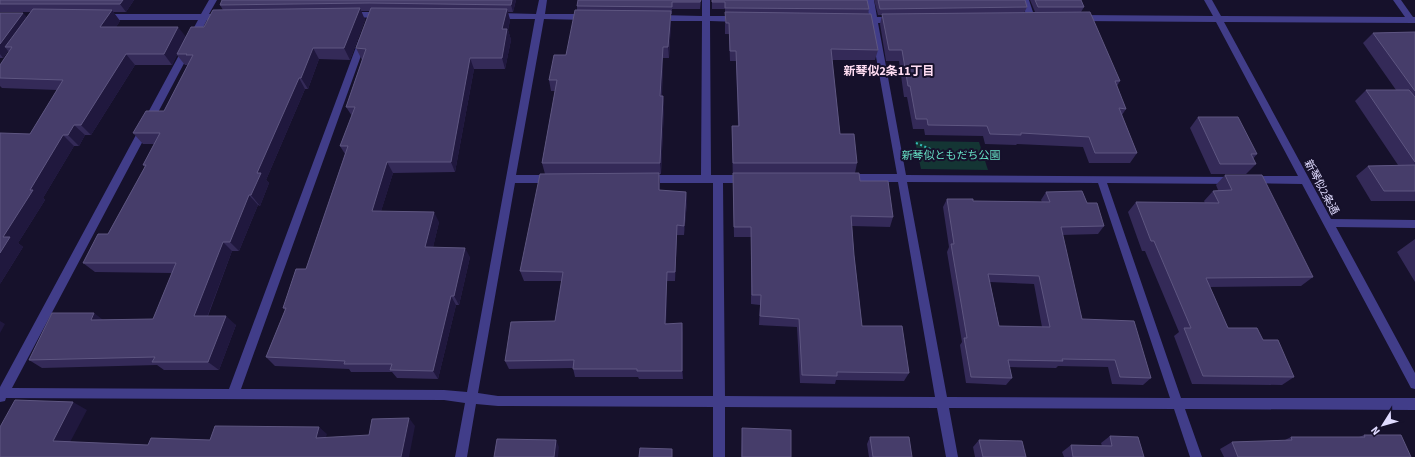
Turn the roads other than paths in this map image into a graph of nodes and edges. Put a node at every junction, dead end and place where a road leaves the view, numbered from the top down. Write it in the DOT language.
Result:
graph roads {
  1 [pos="213,0"];
  2 [pos="543,0"];
  3 [pos="706,0"];
  4 [pos="870,0"];
  5 [pos="1025,0"];
  6 [pos="1208,0"];
  7 [pos="1397,0"];
  8 [pos="340,15"];
  9 [pos="387,15"];
  10 [pos="228,16"];
  11 [pos="487,16"];
  12 [pos="540,16"];
  13 [pos="94,17"];
  14 [pos="204,17"];
  15 [pos="596,17"];
  16 [pos="651,18"];
  17 [pos="1031,18"];
  18 [pos="1070,18"];
  19 [pos="1218,18"];
  20 [pos="706,19"];
  21 [pos="746,19"];
  22 [pos="849,20"];
  23 [pos="873,20"];
  24 [pos="901,20"];
  25 [pos="1413,20"];
  26 [pos="369,22"];
  27 [pos="834,178"];
  28 [pos="903,178"];
  29 [pos="558,179"];
  30 [pos="636,179"];
  31 [pos="706,179"];
  32 [pos="718,179"];
  33 [pos="756,179"];
  34 [pos="1101,179"];
  35 [pos="511,180"];
  36 [pos="1305,180"];
  37 [pos="1328,223"];
  38 [pos="1415,224"];
  39 [pos="1415,384"];
  40 [pos="232,394"];
  41 [pos="1,395"];
  42 [pos="471,399"];
  43 [pos="718,402"];
  44 [pos="943,403"];
  45 [pos="1178,403"];
  46 [pos="1415,404"];
  47 [pos="461,457"];
  48 [pos="719,457"];
  49 [pos="952,457"];
  50 [pos="1196,457"];
  1 -- 14 [label="street"];
  2 -- 12 [label="street"];
  3 -- 20 [label="street"];
  4 -- 23 [label="street"];
  5 -- 17 [label="street"];
  6 -- 19 [label="street, 新琴似2条通"];
  7 -- 25 [label="street"];
  8 -- 26 [label="street"];
  9 -- 26 [label="street"];
  10 -- 14 [label="street"];
  11 -- 12 [label="street"];
  12 -- 15 [label="street"];
  12 -- 35 [label="street"];
  13 -- 14 [label="street"];
  14 -- 41 [label="street"];
  16 -- 20 [label="street"];
  18 -- 19 [label="street"];
  19 -- 25 [label="street"];
  19 -- 36 [label="street, 新琴似2条通"];
  20 -- 21 [label="street"];
  20 -- 31 [label="street"];
  22 -- 23 [label="street"];
  23 -- 24 [label="street"];
  23 -- 28 [label="street"];
  26 -- 40 [label="street"];
  27 -- 28 [label="street"];
  28 -- 34 [label="street"];
  28 -- 44 [label="street"];
  29 -- 35 [label="street"];
  30 -- 31 [label="street"];
  31 -- 32 [label="street"];
  32 -- 33 [label="street"];
  32 -- 43 [label="street"];
  34 -- 36 [label="street"];
  34 -- 45 [label="street"];
  35 -- 42 [label="street"];
  36 -- 37 [label="street, 新琴似2条通"];
  37 -- 38 [label="street"];
  37 -- 39 [label="street, 新琴似2条通"];
  40 -- 41 [label="street"];
  40 -- 42 [label="street"];
  42 -- 43 [label="street"];
  42 -- 47 [label="street"];
  43 -- 44 [label="street"];
  43 -- 48 [label="street"];
  44 -- 45 [label="street"];
  44 -- 49 [label="street"];
  45 -- 46 [label="street"];
  45 -- 50 [label="street"];
}
